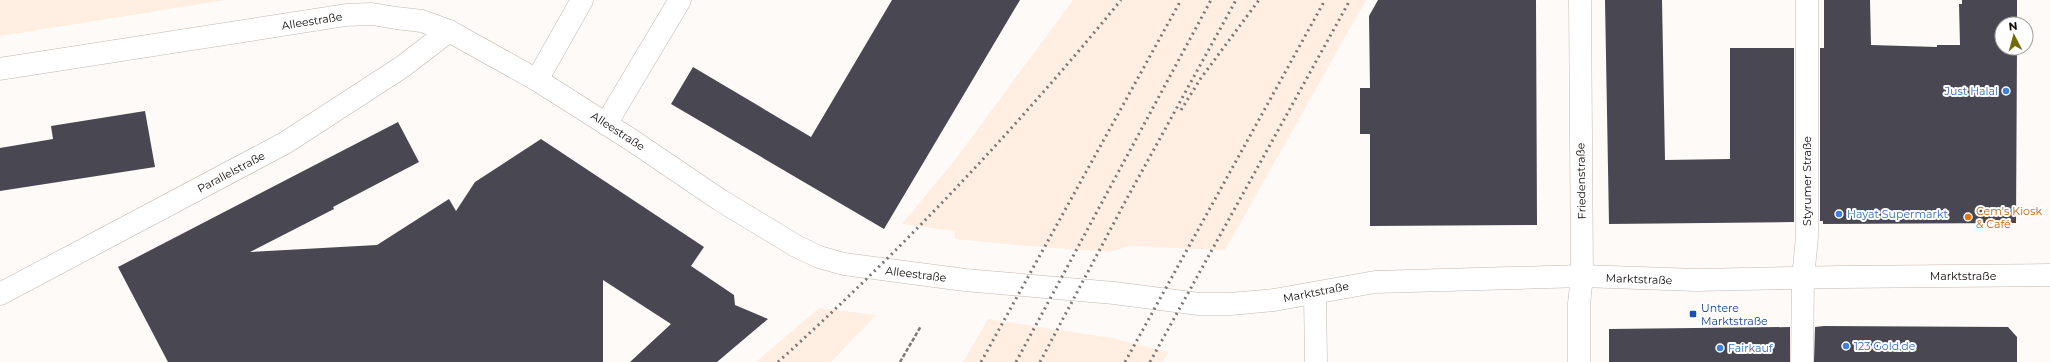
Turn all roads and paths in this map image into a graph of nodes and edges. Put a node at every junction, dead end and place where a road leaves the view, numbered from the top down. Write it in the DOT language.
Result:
graph roads {
  1 [pos="582,0"];
  2 [pos="680,0"];
  3 [pos="1580,0"];
  4 [pos="1807,0"];
  5 [pos="449,31"];
  6 [pos="0,69"];
  7 [pos="537,80"];
  8 [pos="606,124"];
  9 [pos="2050,275"];
  10 [pos="1582,276"];
  11 [pos="1803,278"];
  12 [pos="0,294"];
  13 [pos="1315,294"];
  14 [pos="1230,304"];
  15 [pos="921,326"];
  16 [pos="900,362"];
  17 [pos="1316,362"];
  18 [pos="1579,362"];
  19 [pos="1802,362"];
  1 -- 7 [label="street"];
  2 -- 8 [label="street"];
  3 -- 10 [label="street, Friedenstraße"];
  4 -- 11 [label="street, Styrumer Straße"];
  5 -- 6 [label="street, Alleestraße"];
  5 -- 7 [label="street, Alleestraße"];
  5 -- 12 [label="street, Parallelstraße"];
  7 -- 8 [label="street, Alleestraße"];
  8 -- 14 [label="street, Alleestraße"];
  9 -- 11 [label="street, Marktstraße"];
  10 -- 11 [label="street, Marktstraße"];
  10 -- 13 [label="street, Marktstraße"];
  10 -- 18 [label="street, Friedenstraße"];
  11 -- 19 [label="street, Styrumer Straße"];
  13 -- 14 [label="street, Marktstraße"];
  13 -- 17 [label="street"];
  15 -- 16 [label="path"];
}
